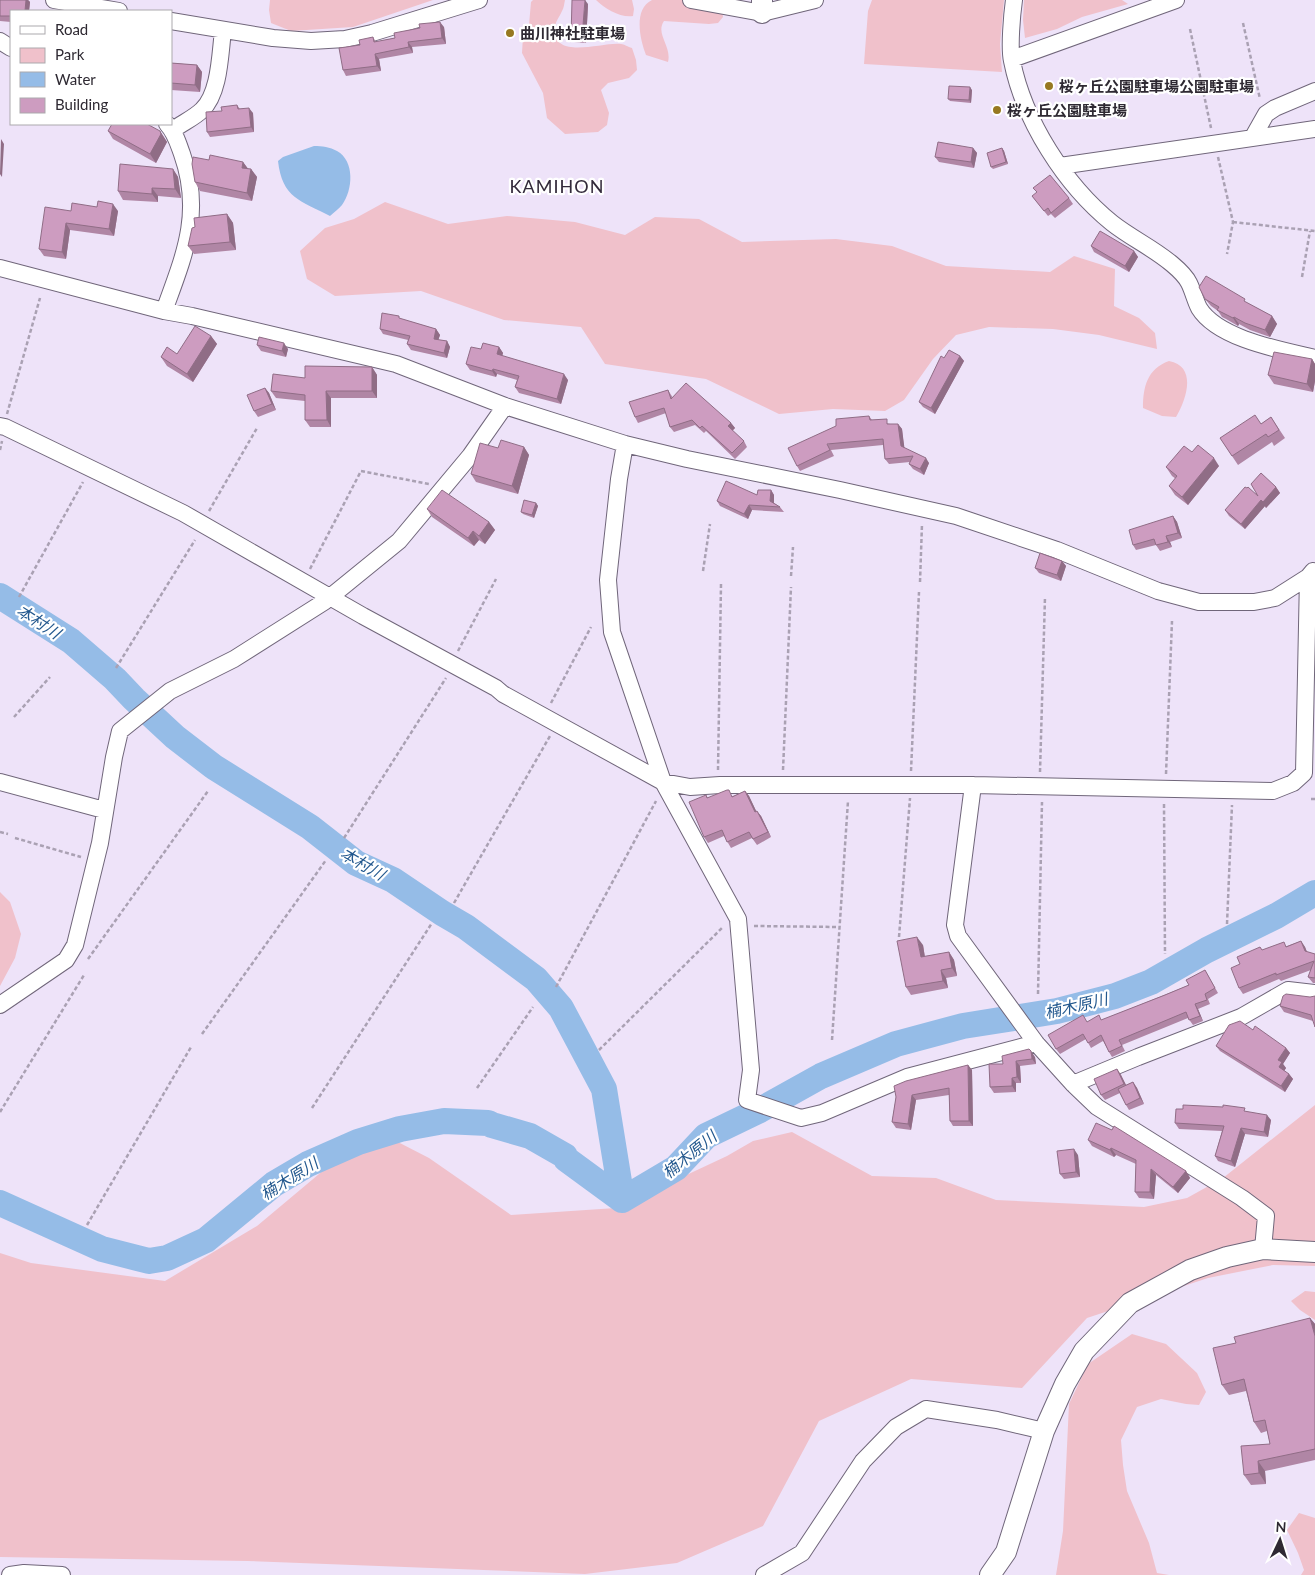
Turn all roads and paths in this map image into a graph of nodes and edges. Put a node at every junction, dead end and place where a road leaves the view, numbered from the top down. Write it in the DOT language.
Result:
graph roads {
  1 [pos="54,0"];
  2 [pos="480,0"];
  3 [pos="691,0"];
  4 [pos="814,0"];
  5 [pos="1014,0"];
  6 [pos="1176,0"];
  7 [pos="762,7"];
  8 [pos="113,10"];
  9 [pos="172,21"];
  10 [pos="1243,23"];
  11 [pos="1190,29"];
  12 [pos="223,31"];
  13 [pos="1012,59"];
  14 [pos="1315,91"];
  15 [pos="1260,99"];
  16 [pos="170,127"];
  17 [pos="1315,129"];
  18 [pos="1213,136"];
  19 [pos="1253,137"];
  20 [pos="1217,153"];
  21 [pos="1060,166"];
  22 [pos="1233,222"];
  23 [pos="1310,231"];
  24 [pos="1315,231"];
  25 [pos="1227,254"];
  26 [pos="0,268"];
  27 [pos="1302,277"];
  28 [pos="40,298"];
  29 [pos="164,311"];
  30 [pos="1315,358"];
  31 [pos="505,406"];
  32 [pos="3,427"];
  33 [pos="257,428"];
  34 [pos="625,444"];
  35 [pos="0,450"];
  36 [pos="83,482"];
  37 [pos="435,486"];
  38 [pos="205,517"];
  39 [pos="922,523"];
  40 [pos="710,524"];
  41 [pos="195,540"];
  42 [pos="794,548"];
  43 [pos="703,572"];
  44 [pos="308,573"];
  45 [pos="1312,573"];
  46 [pos="791,576"];
  47 [pos="496,579"];
  48 [pos="920,582"];
  49 [pos="721,584"];
  50 [pos="791,587"];
  51 [pos="919,592"];
  52 [pos="20,597"];
  53 [pos="331,597"];
  54 [pos="1045,597"];
  55 [pos="1172,621"];
  56 [pos="591,627"];
  57 [pos="454,658"];
  58 [pos="116,668"];
  59 [pos="447,676"];
  60 [pos="50,677"];
  61 [pos="547,710"];
  62 [pos="14,717"];
  63 [pos="551,735"];
  64 [pos="718,770"];
  65 [pos="783,772"];
  66 [pos="910,775"];
  67 [pos="1040,779"];
  68 [pos="0,782"];
  69 [pos="1166,782"];
  70 [pos="973,785"];
  71 [pos="661,790"];
  72 [pos="208,791"];
  73 [pos="848,796"];
  74 [pos="910,798"];
  75 [pos="1042,802"];
  76 [pos="1164,803"];
  77 [pos="1232,804"];
  78 [pos="104,810"];
  79 [pos="0,832"];
  80 [pos="8,834"];
  81 [pos="15,838"];
  82 [pos="344,838"];
  83 [pos="88,860"];
  84 [pos="326,860"];
  85 [pos="454,903"];
  86 [pos="432,922"];
  87 [pos="728,922"];
  88 [pos="1228,924"];
  89 [pos="748,926"];
  90 [pos="840,927"];
  91 [pos="899,937"];
  92 [pos="1165,954"];
  93 [pos="88,959"];
  94 [pos="84,975"];
  95 [pos="556,987"];
  96 [pos="1315,993"];
  97 [pos="1038,994"];
  98 [pos="0,1005"];
  99 [pos="533,1007"];
  100 [pos="202,1034"];
  101 [pos="1032,1038"];
  102 [pos="832,1040"];
  103 [pos="191,1047"];
  104 [pos="599,1050"];
  105 [pos="1073,1084"];
  106 [pos="477,1088"];
  107 [pos="312,1108"];
  108 [pos="0,1112"];
  109 [pos="88,1226"];
  110 [pos="1262,1249"];
  111 [pos="1315,1252"];
  112 [pos="1044,1431"];
  113 [pos="10,1575"];
  114 [pos="62,1575"];
  115 [pos="764,1575"];
  116 [pos="990,1575"];
  1 -- 8 [label="street"];
  2 -- 12 [label="street"];
  3 -- 7 [label="street"];
  4 -- 7 [label="street"];
  5 -- 13 [label="street"];
  6 -- 13 [label="street"];
  9 -- 12 [label="street"];
  10 -- 15 [label="path"];
  11 -- 18 [label="path"];
  12 -- 16 [label="street"];
  13 -- 21 [label="street"];
  14 -- 19 [label="street"];
  16 -- 29 [label="street"];
  17 -- 19 [label="street"];
  19 -- 21 [label="street"];
  20 -- 22 [label="path"];
  21 -- 30 [label="street"];
  22 -- 23 [label="path"];
  22 -- 25 [label="path"];
  23 -- 24 [label="path"];
  23 -- 27 [label="path"];
  26 -- 29 [label="street"];
  28 -- 32 [label="path"];
  29 -- 31 [label="street"];
  31 -- 34 [label="street"];
  31 -- 53 [label="street"];
  32 -- 35 [label="path"];
  32 -- 53 [label="street"];
  33 -- 38 [label="path"];
  34 -- 45 [label="street"];
  34 -- 71 [label="street"];
  36 -- 52 [label="path"];
  37 -- 44 [label="path"];
  39 -- 48 [label="path"];
  40 -- 43 [label="path"];
  41 -- 58 [label="path"];
  42 -- 46 [label="path"];
  45 -- 70 [label="street"];
  47 -- 57 [label="path"];
  49 -- 64 [label="path"];
  50 -- 65 [label="path"];
  51 -- 66 [label="path"];
  53 -- 71 [label="street"];
  53 -- 78 [label="street"];
  54 -- 67 [label="path"];
  55 -- 69 [label="path"];
  56 -- 61 [label="path"];
  59 -- 82 [label="path"];
  60 -- 62 [label="path"];
  63 -- 85 [label="path"];
  68 -- 78 [label="street"];
  70 -- 71 [label="street"];
  70 -- 101 [label="street"];
  71 -- 95 [label="path"];
  71 -- 101 [label="street"];
  72 -- 93 [label="path"];
  73 -- 90 [label="path"];
  74 -- 91 [label="path"];
  75 -- 97 [label="path"];
  76 -- 92 [label="path"];
  77 -- 88 [label="path"];
  78 -- 98 [label="street"];
  79 -- 80 [label="path"];
  81 -- 83 [label="path"];
  84 -- 100 [label="path"];
  86 -- 107 [label="path"];
  87 -- 104 [label="path"];
  89 -- 90 [label="path"];
  90 -- 102 [label="path"];
  94 -- 108 [label="path"];
  96 -- 105 [label="street"];
  99 -- 106 [label="path"];
  101 -- 105 [label="street"];
  103 -- 109 [label="path"];
  105 -- 110 [label="street"];
  110 -- 111 [label="street"];
  110 -- 112 [label="street"];
  112 -- 115 [label="street"];
  112 -- 116 [label="street"];
  113 -- 114 [label="street"];
}
